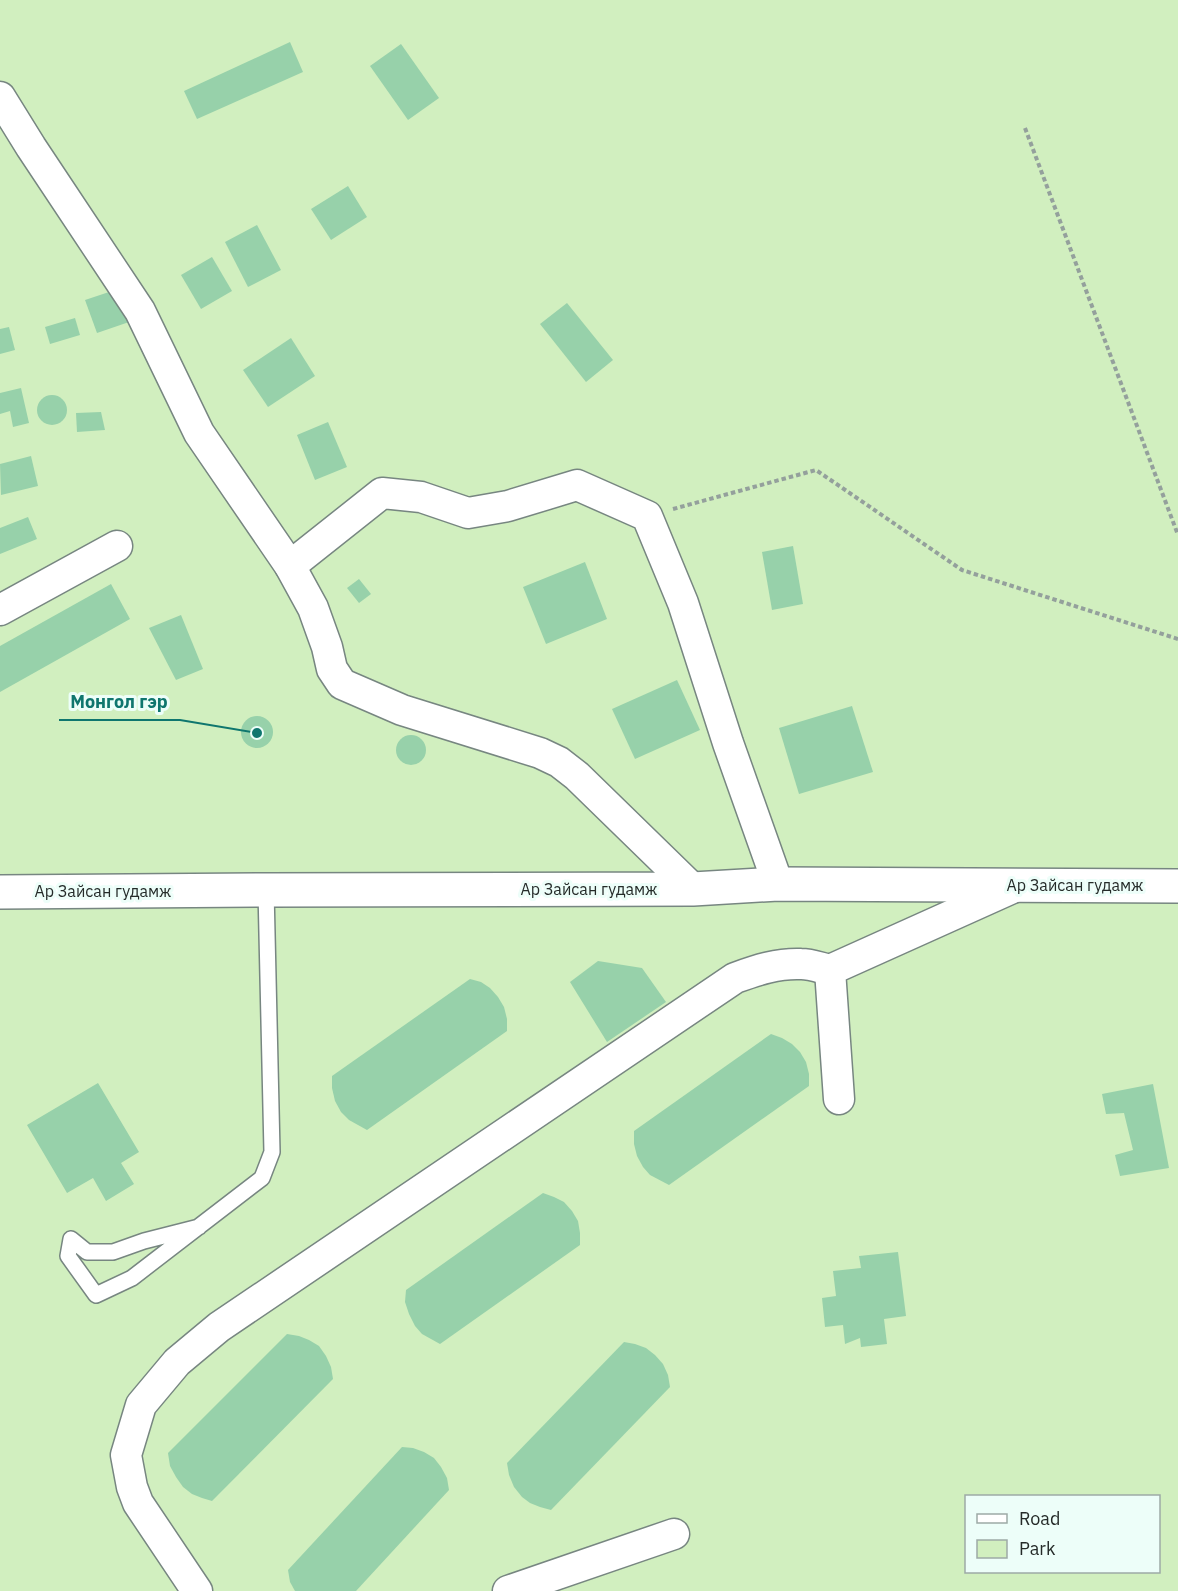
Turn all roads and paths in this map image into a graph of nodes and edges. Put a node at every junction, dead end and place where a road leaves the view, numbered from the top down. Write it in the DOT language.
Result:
graph roads {
  1 [pos="0,97"];
  2 [pos="1025,128"];
  3 [pos="646,516"];
  4 [pos="1178,535"];
  5 [pos="117,546"];
  6 [pos="290,566"];
  7 [pos="0,610"];
  8 [pos="1178,639"];
  9 [pos="778,884"];
  10 [pos="1019,885"];
  11 [pos="1178,886"];
  12 [pos="693,889"];
  13 [pos="266,890"];
  14 [pos="0,892"];
  15 [pos="830,970"];
  16 [pos="839,1100"];
  17 [pos="199,1227"];
  18 [pos="674,1534"];
  19 [pos="197,1591"];
  20 [pos="508,1591"];
  1 -- 6 [label="street"];
  2 -- 4 [label="path"];
  3 -- 6 [label="street"];
  3 -- 8 [label="path"];
  3 -- 9 [label="street"];
  5 -- 7 [label="street"];
  6 -- 12 [label="street"];
  9 -- 10 [label="street, Ар Зайсан гудамж"];
  9 -- 12 [label="street, Ар Зайсан гудамж"];
  10 -- 11 [label="street, Ар Зайсан гудамж"];
  10 -- 15 [label="street"];
  12 -- 13 [label="street, Ар Зайсан гудамж"];
  13 -- 14 [label="street, Ар Зайсан гудамж"];
  13 -- 17 [label="lane"];
  15 -- 16 [label="street"];
  15 -- 19 [label="street"];
  17 -- 17 [label="lane"];
  18 -- 20 [label="street"];
}
